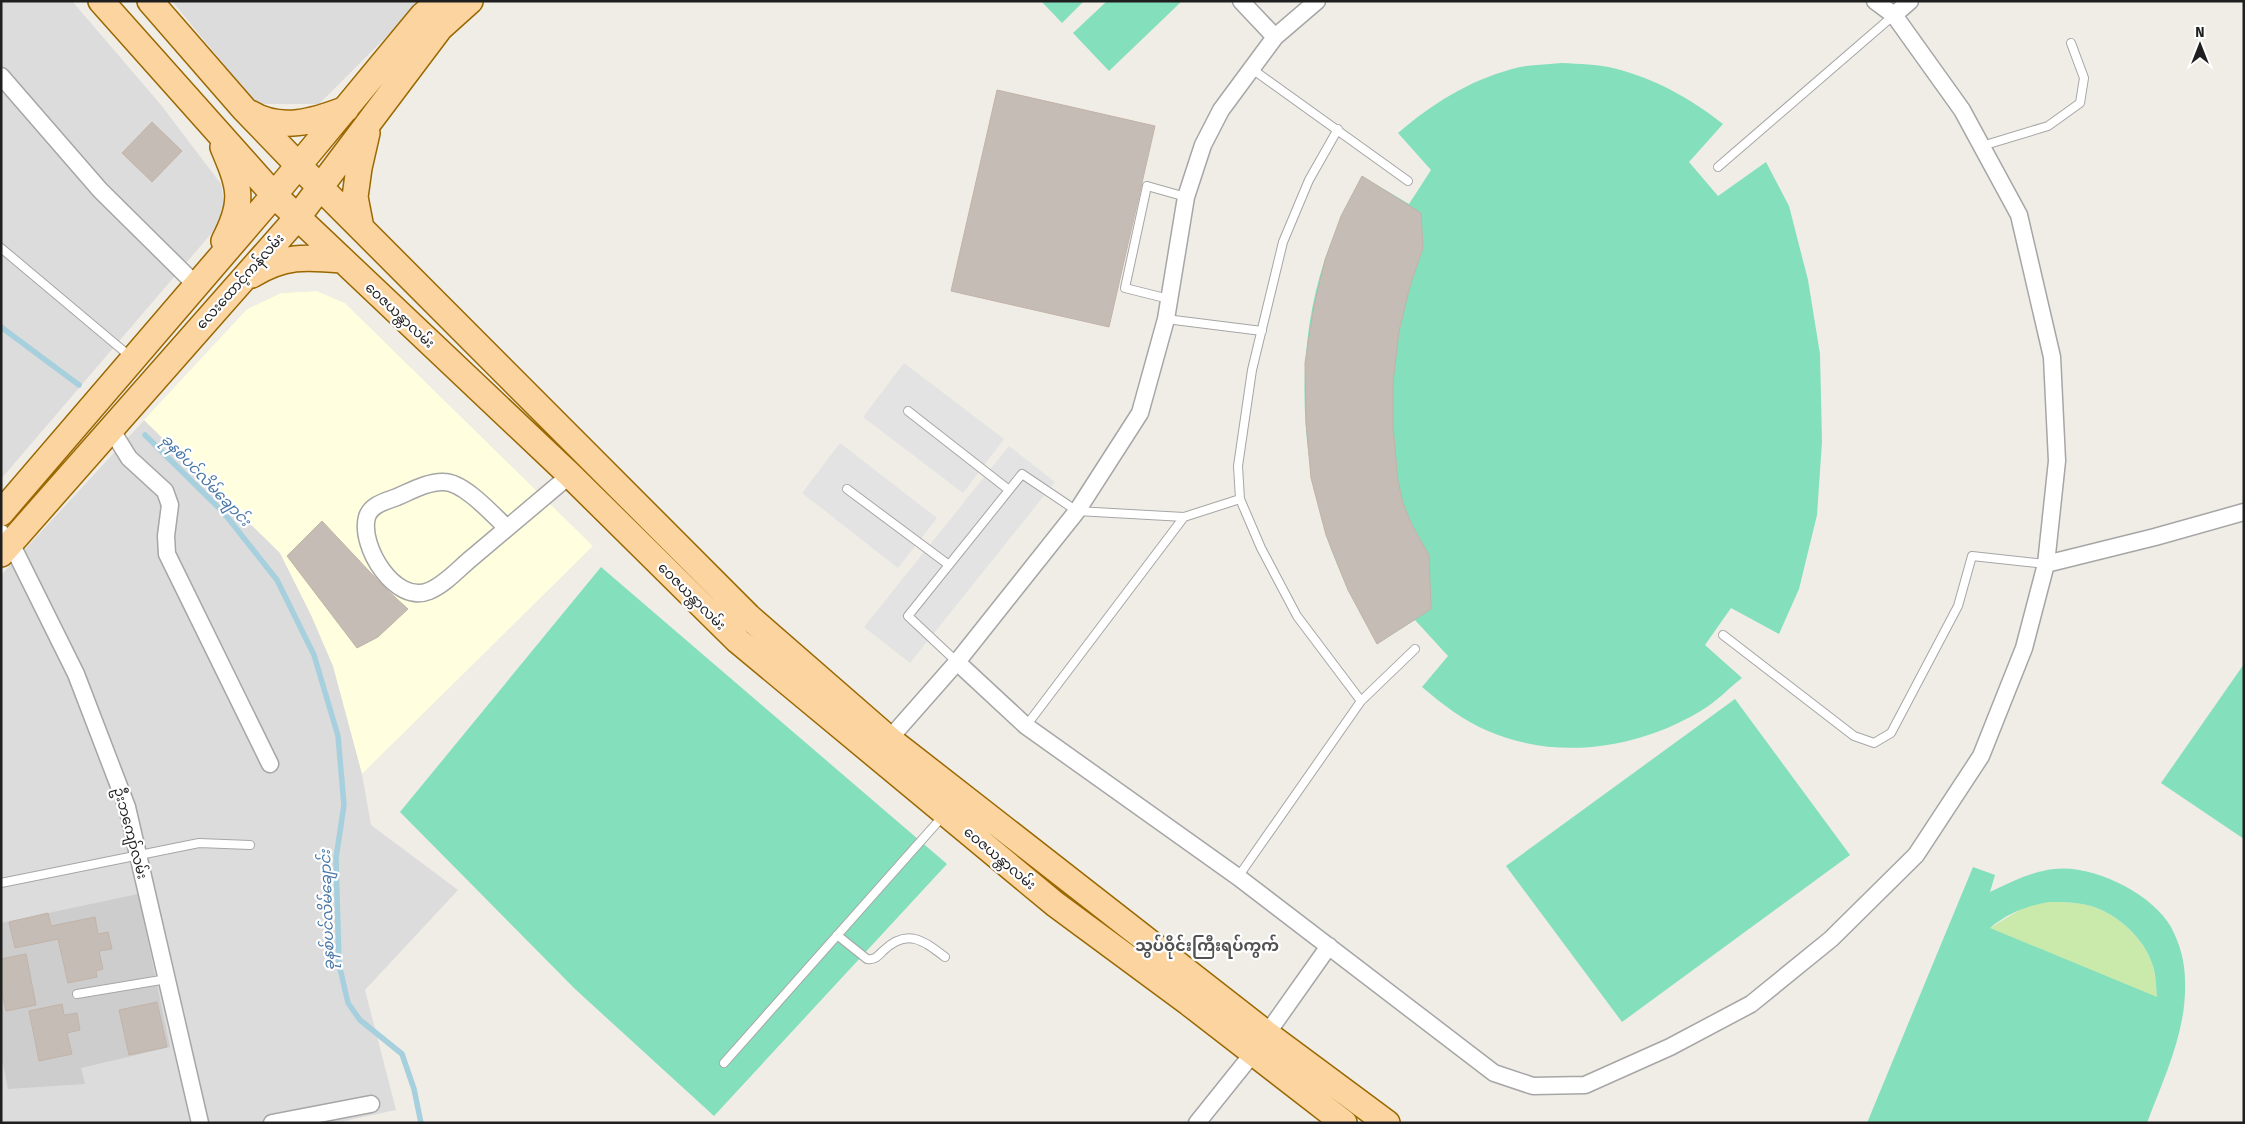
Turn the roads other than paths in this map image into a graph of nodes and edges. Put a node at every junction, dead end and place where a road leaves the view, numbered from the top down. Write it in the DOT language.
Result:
graph roads {
  1 [pos="101,1"];
  2 [pos="150,1"];
  3 [pos="440,1"];
  4 [pos="470,1"];
  5 [pos="1241,1"];
  6 [pos="1317,1"];
  7 [pos="1875,1"];
  8 [pos="1910,1"];
  9 [pos="1894,14"];
  10 [pos="1275,37"];
  11 [pos="2071,43"];
  12 [pos="1252,69"];
  13 [pos="1,76"];
  14 [pos="244,109"];
  15 [pos="346,109"];
  16 [pos="369,123"];
  17 [pos="1338,129"];
  18 [pos="216,130"];
  19 [pos="1982,146"];
  20 [pos="298,165"];
  21 [pos="1718,167"];
  22 [pos="1408,181"];
  23 [pos="320,186"];
  24 [pos="274,195"];
  25 [pos="1186,197"];
  26 [pos="297,218"];
  27 [pos="361,228"];
  28 [pos="1,248"];
  29 [pos="342,260"];
  30 [pos="202,279"];
  31 [pos="237,284"];
  32 [pos="1169,298"];
  33 [pos="1166,319"];
  34 [pos="1262,331"];
  35 [pos="133,359"];
  36 [pos="908,411"];
  37 [pos="111,429"];
  38 [pos="570,475"];
  39 [pos="847,489"];
  40 [pos="1009,490"];
  41 [pos="1240,499"];
  42 [pos="1077,511"];
  43 [pos="2244,512"];
  44 [pos="1,513"];
  45 [pos="1184,517"];
  46 [pos="507,528"];
  47 [pos="4,544"];
  48 [pos="2046,564"];
  49 [pos="949,565"];
  50 [pos="1723,635"];
  51 [pos="1415,649"];
  52 [pos="957,662"];
  53 [pos="1361,701"];
  54 [pos="1026,726"];
  55 [pos="882,747"];
  56 [pos="270,764"];
  57 [pos="946,812"];
  58 [pos="250,845"];
  59 [pos="138,855"];
  60 [pos="1238,877"];
  61 [pos="1,882"];
  62 [pos="837,936"];
  63 [pos="1329,946"];
  64 [pos="945,957"];
  65 [pos="167,979"];
  66 [pos="77,994"];
  67 [pos="1260,1043"];
  68 [pos="724,1063"];
  69 [pos="371,1104"];
  70 [pos="200,1123"];
  71 [pos="272,1123"];
  72 [pos="1197,1123"];
  73 [pos="1344,1123"];
  74 [pos="1387,1123"];
  1 -- 18 [label="main road, ဝေဇယန္တာလမ်း"];
  2 -- 14 [label="main road, ဝေဇယန္တာလမ်း"];
  3 -- 15 [label="main road, လေးထောင့်ကန်လမ်း"];
  4 -- 16 [label="main road, လေးထောင့်ကန်လမ်း"];
  5 -- 10 [label="street"];
  6 -- 10 [label="street"];
  7 -- 9 [label="street"];
  8 -- 9 [label="street"];
  9 -- 19 [label="street"];
  9 -- 21 [label="lane"];
  10 -- 12 [label="street"];
  11 -- 19 [label="lane"];
  12 -- 17 [label="lane"];
  12 -- 25 [label="street"];
  13 -- 30 [label="street"];
  14 -- 15 [label="main road"];
  14 -- 20 [label="main road, ဝေဇယန္တာလမ်း"];
  15 -- 20 [label="main road, လေးထောင့်ကန်လမ်း"];
  16 -- 23 [label="main road, လေးထောင့်ကန်လမ်း"];
  16 -- 27 [label="main road"];
  17 -- 22 [label="lane"];
  17 -- 34 [label="lane"];
  18 -- 24 [label="main road, ဝေဇယန္တာလမ်း"];
  18 -- 30 [label="main road"];
  19 -- 48 [label="street"];
  20 -- 23 [label="main road, ဝေဇယန္တာလမ်း"];
  20 -- 24 [label="main road, လေးထောင့်ကန်လမ်း"];
  23 -- 26 [label="main road, လေးထောင့်ကန်လမ်း"];
  23 -- 27 [label="main road, ဝေဇယန္တာလမ်း"];
  24 -- 26 [label="main road, ဝေဇယန္တာလမ်း"];
  24 -- 30 [label="main road, လေးထောင့်ကန်လမ်း"];
  25 -- 32 [label="street"];
  25 -- 32 [label="lane"];
  26 -- 29 [label="main road, ဝေဇယန္တာလမ်း"];
  26 -- 31 [label="main road, လေးထောင့်ကန်လမ်း"];
  27 -- 55 [label="main road, ဝေဇယန္တာလမ်း"];
  28 -- 35 [label="lane"];
  29 -- 31 [label="main road"];
  29 -- 38 [label="main road, ဝေဇယန္တာလမ်း"];
  30 -- 35 [label="main road, လေးထောင့်ကန်လမ်း"];
  31 -- 37 [label="main road, လေးထောင့်ကန်လမ်း"];
  32 -- 33 [label="street"];
  33 -- 34 [label="lane"];
  33 -- 42 [label="street"];
  34 -- 41 [label="lane"];
  35 -- 44 [label="main road, လေးထောင့်ကန်လမ်း"];
  36 -- 40 [label="lane"];
  37 -- 47 [label="main road, လေးထောင့်ကန်လမ်း"];
  37 -- 56 [label="street"];
  38 -- 46 [label="street"];
  38 -- 55 [label="main road, ဝေဇယန္တာလမ်း"];
  39 -- 49 [label="lane"];
  40 -- 42 [label="lane"];
  40 -- 49 [label="lane"];
  41 -- 45 [label="lane"];
  41 -- 53 [label="lane"];
  42 -- 45 [label="lane"];
  42 -- 52 [label="street"];
  43 -- 48 [label="street"];
  45 -- 54 [label="lane"];
  46 -- 46 [label="street"];
  47 -- 59 [label="street, ဦးဘကျော်လမ်း"];
  48 -- 50 [label="lane"];
  48 -- 63 [label="street"];
  49 -- 52 [label="lane"];
  51 -- 53 [label="lane"];
  52 -- 54 [label="street"];
  52 -- 55 [label="street"];
  53 -- 60 [label="lane"];
  54 -- 60 [label="street"];
  55 -- 57 [label="main road, ဝေဇယန္တာလမ်း"];
  55 -- 67 [label="main road, ဝေဇယန္တာလမ်း"];
  57 -- 62 [label="lane"];
  57 -- 67 [label="main road, ဝေဇယန္တာလမ်း"];
  58 -- 59 [label="lane"];
  59 -- 61 [label="lane"];
  59 -- 65 [label="street, ဦးဘကျော်လမ်း"];
  60 -- 63 [label="street"];
  62 -- 64 [label="lane"];
  62 -- 68 [label="lane"];
  63 -- 67 [label="street"];
  65 -- 66 [label="lane"];
  65 -- 70 [label="street, ဦးဘကျော်လမ်း"];
  67 -- 72 [label="street"];
  67 -- 73 [label="main road, ဝေဇယန္တာလမ်း"];
  67 -- 74 [label="main road, ဝေဇယန္တာလမ်း"];
  69 -- 71 [label="street"];
}
